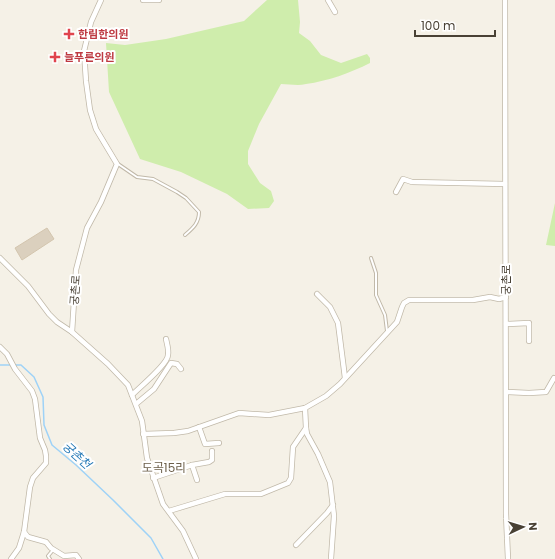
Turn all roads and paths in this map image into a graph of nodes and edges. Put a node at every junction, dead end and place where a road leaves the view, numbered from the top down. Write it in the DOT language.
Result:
graph roads {
  1 [pos="101,0"];
  2 [pos="142,0"];
  3 [pos="159,0"];
  4 [pos="328,0"];
  5 [pos="505,0"];
  6 [pos="335,12"];
  7 [pos="117,164"];
  8 [pos="506,184"];
  9 [pos="396,192"];
  10 [pos="185,235"];
  11 [pos="0,258"];
  12 [pos="370,258"];
  13 [pos="317,294"];
  14 [pos="506,297"];
  15 [pos="506,324"];
  16 [pos="72,332"];
  17 [pos="387,332"];
  18 [pos="166,339"];
  19 [pos="529,341"];
  20 [pos="0,347"];
  21 [pos="181,369"];
  22 [pos="345,378"];
  23 [pos="554,378"];
  24 [pos="507,392"];
  25 [pos="132,395"];
  26 [pos="136,404"];
  27 [pos="305,408"];
  28 [pos="199,427"];
  29 [pos="306,428"];
  30 [pos="143,434"];
  31 [pos="219,443"];
  32 [pos="212,451"];
  33 [pos="192,465"];
  34 [pos="153,478"];
  35 [pos="197,480"];
  36 [pos="333,505"];
  37 [pos="169,511"];
  38 [pos="24,532"];
  39 [pos="296,545"];
  40 [pos="54,550"];
  41 [pos="11,559"];
  42 [pos="50,559"];
  43 [pos="79,559"];
  44 [pos="196,559"];
  45 [pos="331,559"];
  46 [pos="508,559"];
  1 -- 7 [label="street"];
  2 -- 3 [label="street"];
  4 -- 6 [label="street"];
  5 -- 8 [label="street, 궁촌로"];
  7 -- 10 [label="lane"];
  7 -- 16 [label="street, 궁촌로"];
  8 -- 9 [label="street"];
  8 -- 14 [label="street, 궁촌로"];
  11 -- 16 [label="street"];
  12 -- 17 [label="lane"];
  13 -- 22 [label="street"];
  14 -- 15 [label="street, 궁촌로"];
  14 -- 17 [label="street"];
  15 -- 19 [label="street"];
  15 -- 24 [label="street, 궁촌로"];
  16 -- 25 [label="street"];
  17 -- 22 [label="street"];
  18 -- 25 [label="street"];
  20 -- 38 [label="street"];
  21 -- 26 [label="street"];
  22 -- 27 [label="street"];
  23 -- 24 [label="street"];
  24 -- 46 [label="street, 궁촌로"];
  25 -- 26 [label="street"];
  26 -- 30 [label="street"];
  27 -- 28 [label="street"];
  27 -- 29 [label="street"];
  28 -- 30 [label="street"];
  28 -- 31 [label="street"];
  29 -- 36 [label="street"];
  29 -- 37 [label="street"];
  30 -- 34 [label="street"];
  32 -- 33 [label="street"];
  33 -- 34 [label="street"];
  33 -- 35 [label="street"];
  34 -- 37 [label="street"];
  36 -- 39 [label="street"];
  36 -- 45 [label="street"];
  37 -- 44 [label="street"];
  38 -- 40 [label="street"];
  38 -- 41 [label="street"];
  40 -- 42 [label="lane"];
  40 -- 43 [label="street"];
}
